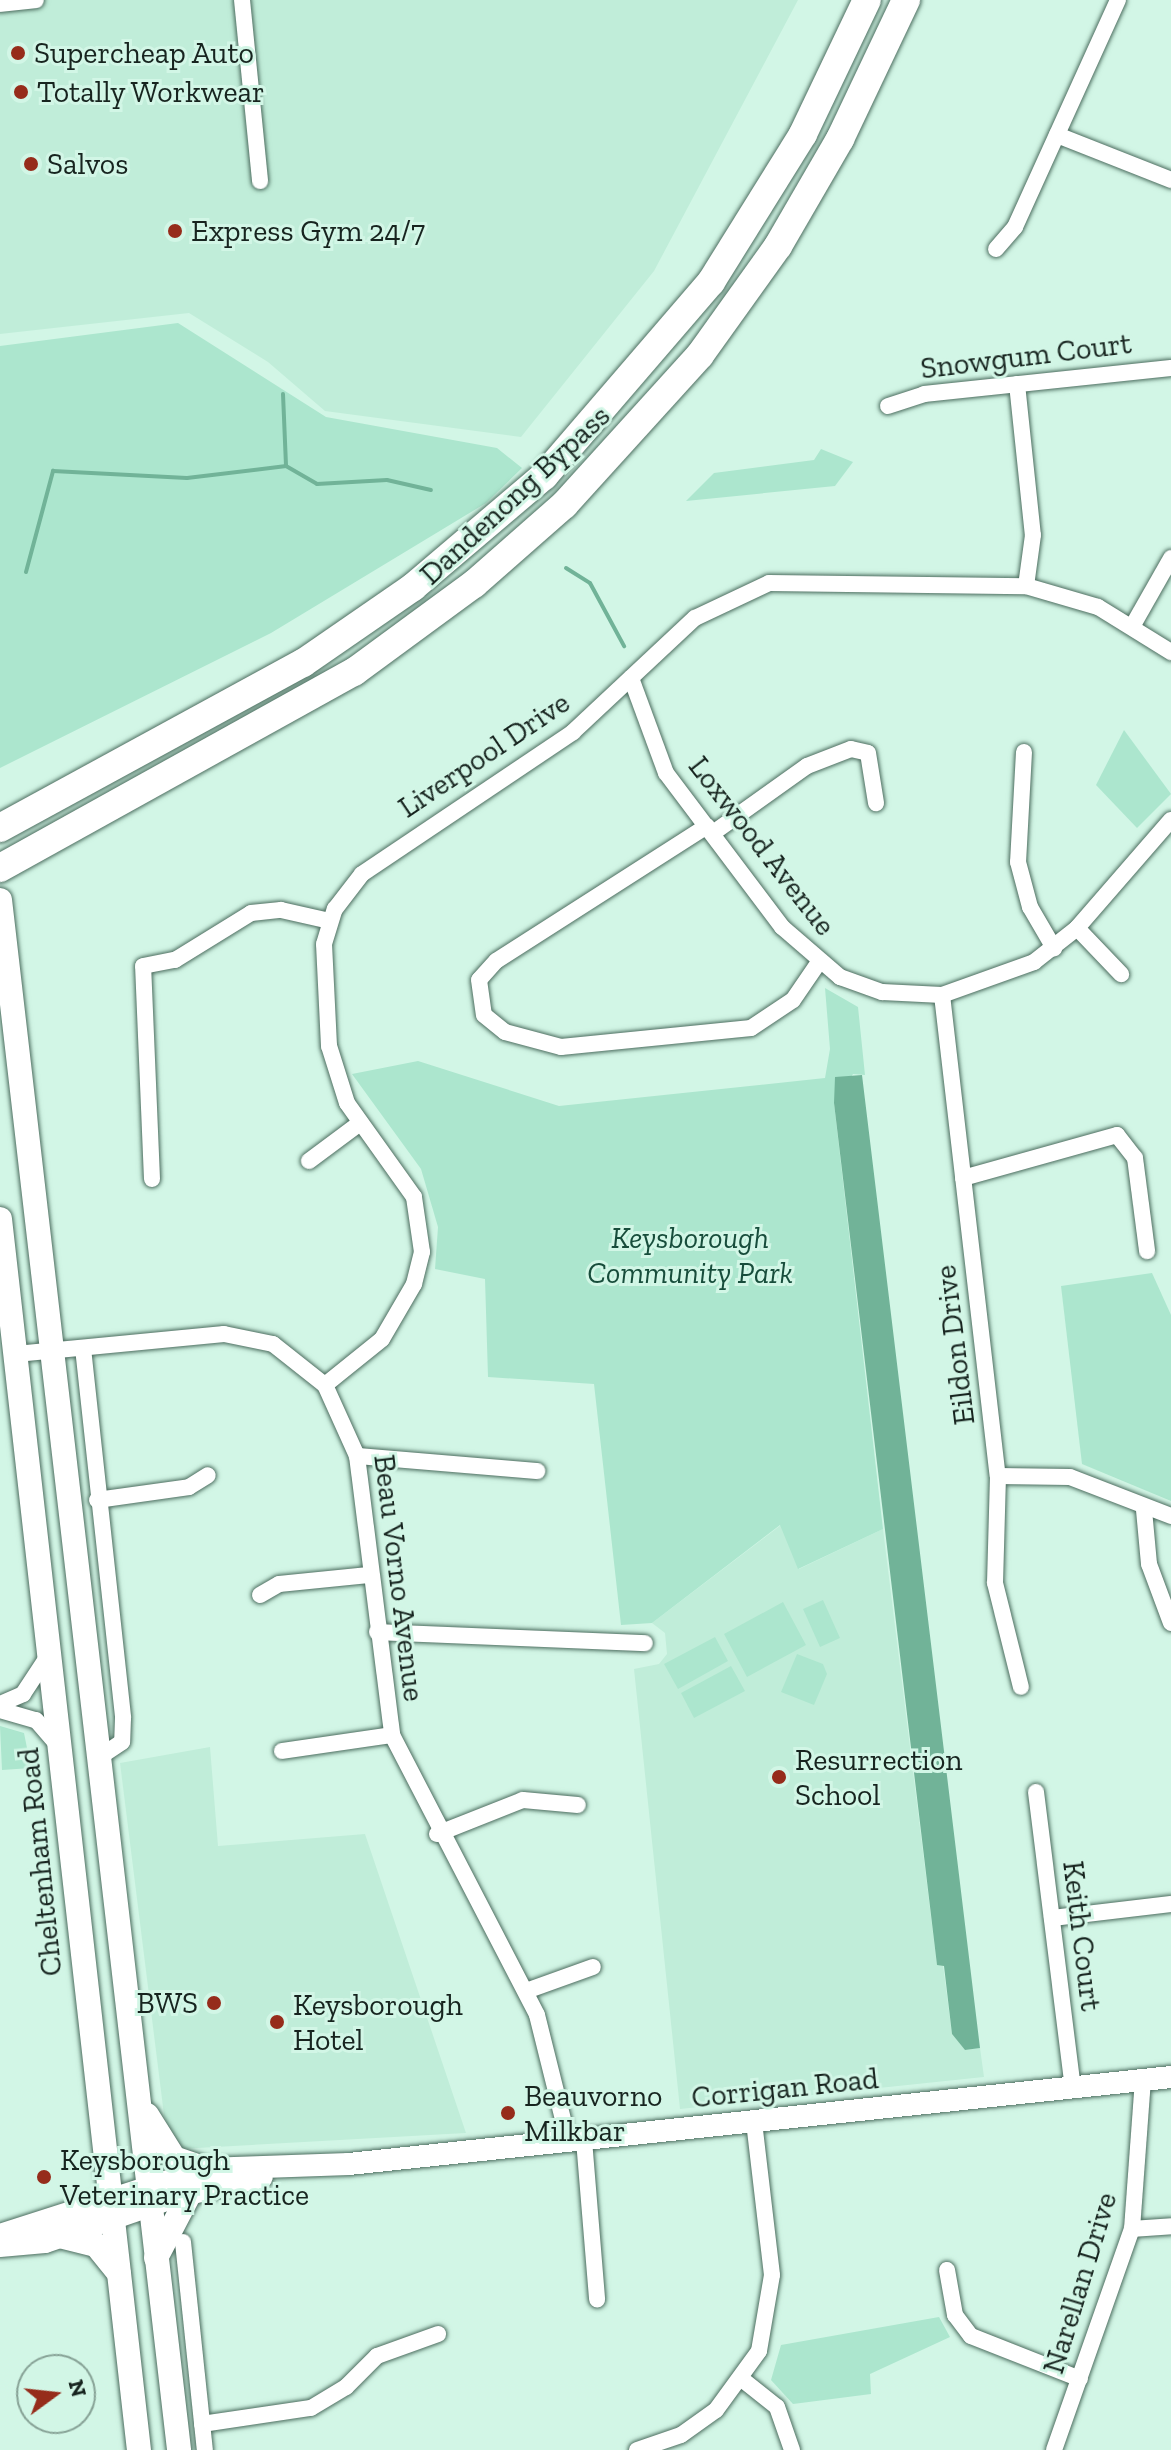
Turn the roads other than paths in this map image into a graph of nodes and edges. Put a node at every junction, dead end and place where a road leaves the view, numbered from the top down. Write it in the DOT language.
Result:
graph roads {
  1 [pos="36,0"];
  2 [pos="242,0"];
  3 [pos="867,0"];
  4 [pos="906,0"];
  5 [pos="1118,0"];
  6 [pos="0,4"];
  7 [pos="1057,135"];
  8 [pos="1171,180"];
  9 [pos="260,181"];
  10 [pos="996,249"];
  11 [pos="1171,368"];
  12 [pos="1017,384"];
  13 [pos="888,406"];
  14 [pos="1171,558"];
  15 [pos="1026,586"];
  16 [pos="1133,625"];
  17 [pos="1171,652"];
  18 [pos="631,678"];
  19 [pos="1024,752"];
  20 [pos="876,803"];
  21 [pos="1171,820"];
  22 [pos="11,822"];
  23 [pos="710,829"];
  24 [pos="0,868"];
  25 [pos="0,900"];
  26 [pos="330,921"];
  27 [pos="1077,928"];
  28 [pos="1054,948"];
  29 [pos="819,962"];
  30 [pos="1121,974"];
  31 [pos="942,995"];
  32 [pos="360,1123"];
  33 [pos="309,1161"];
  34 [pos="963,1178"];
  35 [pos="152,1179"];
  36 [pos="0,1219"];
  37 [pos="1147,1251"];
  38 [pos="83,1348"];
  39 [pos="54,1351"];
  40 [pos="16,1354"];
  41 [pos="325,1385"];
  42 [pos="357,1456"];
  43 [pos="537,1471"];
  44 [pos="208,1475"];
  45 [pos="998,1476"];
  46 [pos="97,1500"];
  47 [pos="1144,1510"];
  48 [pos="1171,1516"];
  49 [pos="369,1575"];
  50 [pos="260,1595"];
  51 [pos="1171,1623"];
  52 [pos="377,1632"];
  53 [pos="645,1643"];
  54 [pos="48,1655"];
  55 [pos="1021,1687"];
  56 [pos="0,1704"];
  57 [pos="0,1710"];
  58 [pos="392,1735"];
  59 [pos="59,1746"];
  60 [pos="282,1751"];
  61 [pos="98,1758"];
  62 [pos="1036,1792"];
  63 [pos="578,1805"];
  64 [pos="437,1834"];
  65 [pos="1171,1904"];
  66 [pos="1052,1918"];
  67 [pos="593,1967"];
  68 [pos="526,1991"];
  69 [pos="1171,2077"];
  70 [pos="1136,2081"];
  71 [pos="1073,2087"];
  72 [pos="139,2099"];
  73 [pos="754,2122"];
  74 [pos="584,2140"];
  75 [pos="561,2143"];
  76 [pos="310,2167"];
  77 [pos="206,2169"];
  78 [pos="148,2181"];
  79 [pos="190,2193"];
  80 [pos="112,2194"];
  81 [pos="150,2207"];
  82 [pos="115,2221"];
  83 [pos="1134,2221"];
  84 [pos="1171,2225"];
  85 [pos="0,2235"];
  86 [pos="64,2237"];
  87 [pos="183,2242"];
  88 [pos="0,2246"];
  89 [pos="155,2259"];
  90 [pos="947,2270"];
  91 [pos="120,2275"];
  92 [pos="597,2299"];
  93 [pos="438,2334"];
  94 [pos="1080,2379"];
  95 [pos="743,2380"];
  96 [pos="202,2424"];
  97 [pos="139,2450"];
  98 [pos="179,2450"];
  99 [pos="205,2450"];
  100 [pos="637,2450"];
  101 [pos="792,2450"];
  102 [pos="1054,2450"];
  1 -- 6 [label="street"];
  2 -- 9 [label="street"];
  3 -- 22 [label="highway, Dandenong Bypass"];
  4 -- 24 [label="highway, Dandenong Bypass"];
  5 -- 7 [label="street"];
  7 -- 8 [label="street"];
  7 -- 10 [label="street"];
  11 -- 12 [label="street, Snowgum Court"];
  12 -- 13 [label="street, Snowgum Court"];
  12 -- 15 [label="street"];
  14 -- 16 [label="street"];
  15 -- 16 [label="street, Liverpool Drive"];
  15 -- 18 [label="street, Liverpool Drive"];
  16 -- 17 [label="street, Liverpool Drive"];
  18 -- 23 [label="street, Loxwood Avenue"];
  18 -- 26 [label="street, Liverpool Drive"];
  19 -- 28 [label="street"];
  20 -- 23 [label="street"];
  21 -- 27 [label="street, Loxwood Avenue"];
  23 -- 29 [label="street, Loxwood Avenue"];
  23 -- 29 [label="street"];
  25 -- 39 [label="main road"];
  26 -- 32 [label="street, Liverpool Drive"];
  26 -- 35 [label="street"];
  27 -- 28 [label="street, Loxwood Avenue"];
  27 -- 30 [label="street"];
  28 -- 31 [label="street, Loxwood Avenue"];
  29 -- 31 [label="street, Loxwood Avenue"];
  31 -- 34 [label="street, Eildon Drive"];
  32 -- 33 [label="street"];
  32 -- 41 [label="street, Liverpool Drive"];
  34 -- 37 [label="street"];
  34 -- 45 [label="street, Eildon Drive"];
  36 -- 40 [label="main road, Cheltenham Road"];
  38 -- 39 [label="street, Beau Vorno Avenue"];
  38 -- 41 [label="street, Beau Vorno Avenue"];
  38 -- 46 [label="street"];
  39 -- 40 [label="street, Beau Vorno Avenue"];
  39 -- 61 [label="main road"];
  40 -- 54 [label="main road, Cheltenham Road"];
  41 -- 42 [label="street, Beau Vorno Avenue"];
  42 -- 43 [label="street"];
  42 -- 49 [label="street, Beau Vorno Avenue"];
  44 -- 46 [label="street"];
  45 -- 47 [label="street"];
  45 -- 55 [label="street, Eildon Drive"];
  46 -- 61 [label="street"];
  47 -- 48 [label="street"];
  47 -- 51 [label="street"];
  49 -- 50 [label="street"];
  49 -- 52 [label="street, Beau Vorno Avenue"];
  52 -- 53 [label="street"];
  52 -- 58 [label="street, Beau Vorno Avenue"];
  54 -- 56 [label="street"];
  54 -- 59 [label="main road, Cheltenham Road"];
  57 -- 59 [label="street"];
  58 -- 60 [label="street"];
  58 -- 64 [label="street, Beau Vorno Avenue"];
  59 -- 80 [label="main road, Cheltenham Road"];
  61 -- 72 [label="main road"];
  62 -- 66 [label="street, Keith Court"];
  63 -- 64 [label="street"];
  64 -- 68 [label="street, Beau Vorno Avenue"];
  65 -- 66 [label="street"];
  66 -- 71 [label="street, Keith Court"];
  67 -- 68 [label="street"];
  68 -- 75 [label="street, Beau Vorno Avenue"];
  69 -- 70 [label="main road, Corrigan Road"];
  70 -- 71 [label="main road, Corrigan Road"];
  70 -- 83 [label="street, Narellan Drive"];
  71 -- 73 [label="main road, Corrigan Road"];
  72 -- 77 [label="main road"];
  72 -- 78 [label="main road"];
  73 -- 74 [label="main road, Corrigan Road"];
  73 -- 95 [label="street"];
  74 -- 75 [label="main road, Corrigan Road"];
  74 -- 92 [label="street"];
  75 -- 76 [label="main road, Corrigan Road"];
  76 -- 77 [label="main road, Corrigan Road"];
  76 -- 79 [label="main road, Corrigan Road"];
  77 -- 78 [label="main road, Corrigan Road"];
  78 -- 80 [label="main road, Corrigan Road"];
  78 -- 81 [label="main road"];
  79 -- 81 [label="main road, Corrigan Road"];
  79 -- 89 [label="main road"];
  80 -- 82 [label="main road, Cheltenham Road"];
  80 -- 85 [label="main road, Corrigan Road"];
  81 -- 82 [label="main road, Corrigan Road"];
  81 -- 89 [label="main road"];
  82 -- 86 [label="main road, Corrigan Road"];
  82 -- 91 [label="main road, Cheltenham Road"];
  83 -- 84 [label="street"];
  83 -- 94 [label="street, Narellan Drive"];
  86 -- 88 [label="main road, Corrigan Road"];
  86 -- 91 [label="main road"];
  87 -- 96 [label="street"];
  89 -- 98 [label="main road"];
  90 -- 94 [label="street"];
  91 -- 97 [label="main road, Cheltenham Road"];
  93 -- 96 [label="street"];
  94 -- 102 [label="street, Narellan Drive"];
  95 -- 100 [label="street"];
  95 -- 101 [label="street"];
  96 -- 99 [label="street"];
}
